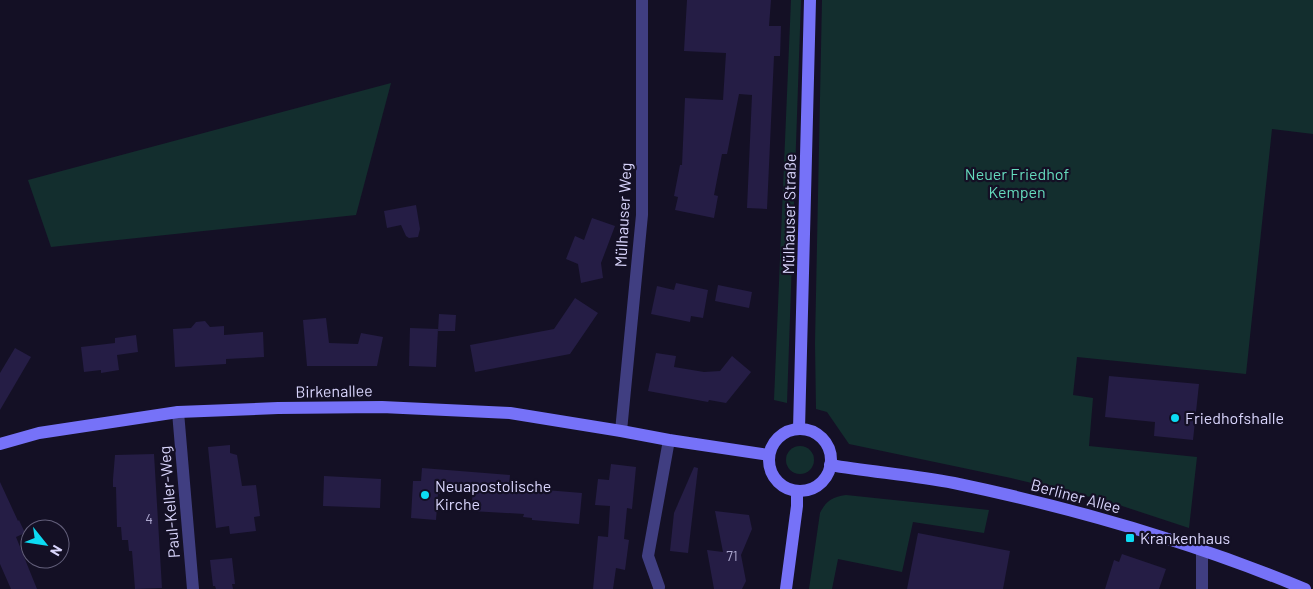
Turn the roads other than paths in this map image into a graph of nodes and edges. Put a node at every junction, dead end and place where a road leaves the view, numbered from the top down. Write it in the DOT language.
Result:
graph roads {
  1 [pos="642,0"];
  2 [pos="810,0"];
  3 [pos="178,412"];
  4 [pos="799,429"];
  5 [pos="621,430"];
  6 [pos="669,440"];
  7 [pos="0,444"];
  8 [pos="769,454"];
  9 [pos="830,465"];
  10 [pos="797,491"];
  11 [pos="1202,550"];
  12 [pos="659,587"];
  13 [pos="193,589"];
  14 [pos="786,589"];
  15 [pos="1202,589"];
  16 [pos="1305,589"];
  1 -- 5 [label="street, Mülhauser Weg"];
  2 -- 4 [label="street, Mülhauser Straße"];
  3 -- 5 [label="street, Birkenallee"];
  3 -- 7 [label="street, Birkenallee"];
  3 -- 13 [label="street, Paul-Keller-Weg"];
  4 -- 8 [label="street"];
  4 -- 9 [label="street"];
  5 -- 6 [label="street, Birkenallee"];
  6 -- 8 [label="street, Birkenallee"];
  6 -- 12 [label="street"];
  8 -- 10 [label="street"];
  9 -- 10 [label="street"];
  9 -- 11 [label="street, Berliner Allee"];
  10 -- 14 [label="street"];
  11 -- 15 [label="street"];
  11 -- 16 [label="street, Berliner Allee"];
}
